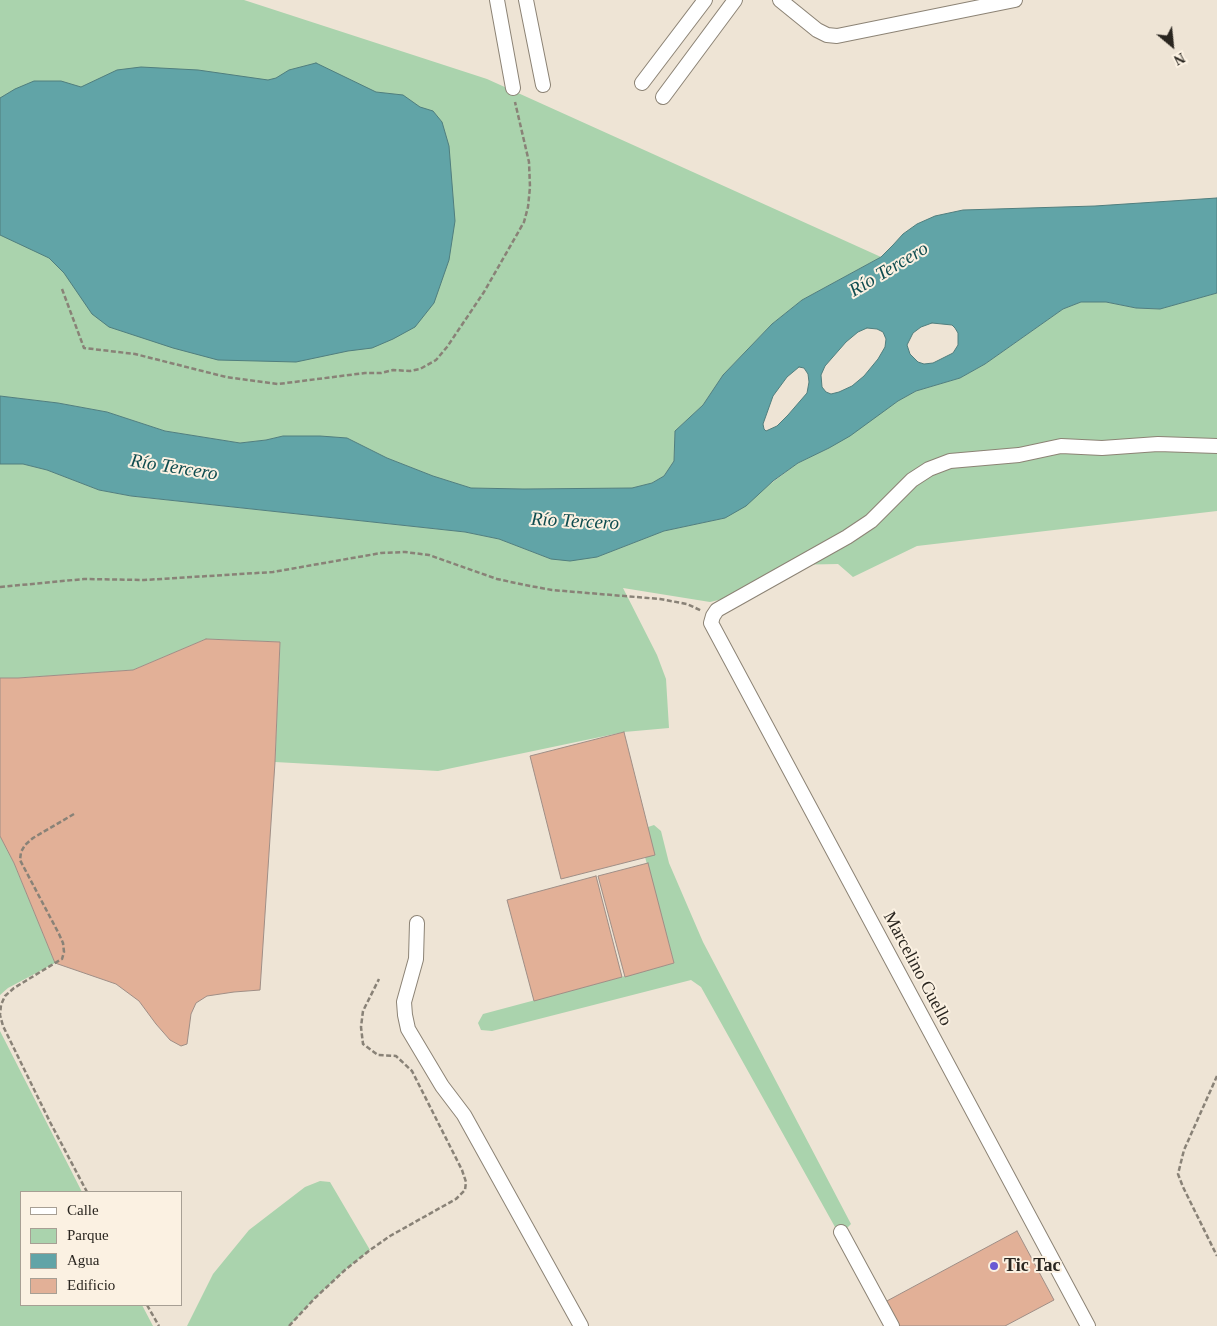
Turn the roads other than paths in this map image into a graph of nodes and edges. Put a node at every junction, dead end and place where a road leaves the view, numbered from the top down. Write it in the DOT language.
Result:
graph roads {
  1 [pos="497,0"];
  2 [pos="526,0"];
  3 [pos="705,0"];
  4 [pos="735,0"];
  5 [pos="780,0"];
  6 [pos="1015,0"];
  7 [pos="642,83"];
  8 [pos="543,85"];
  9 [pos="513,88"];
  10 [pos="663,97"];
  11 [pos="1217,446"];
  12 [pos="417,923"];
  13 [pos="842,1232"];
  14 [pos="580,1326"];
  15 [pos="892,1326"];
  16 [pos="1088,1326"];
  1 -- 9 [label="street"];
  2 -- 8 [label="street"];
  3 -- 7 [label="street"];
  4 -- 10 [label="street"];
  5 -- 6 [label="street"];
  11 -- 16 [label="street, Marcelino Cuello"];
  12 -- 14 [label="street"];
  13 -- 15 [label="street"];
}
